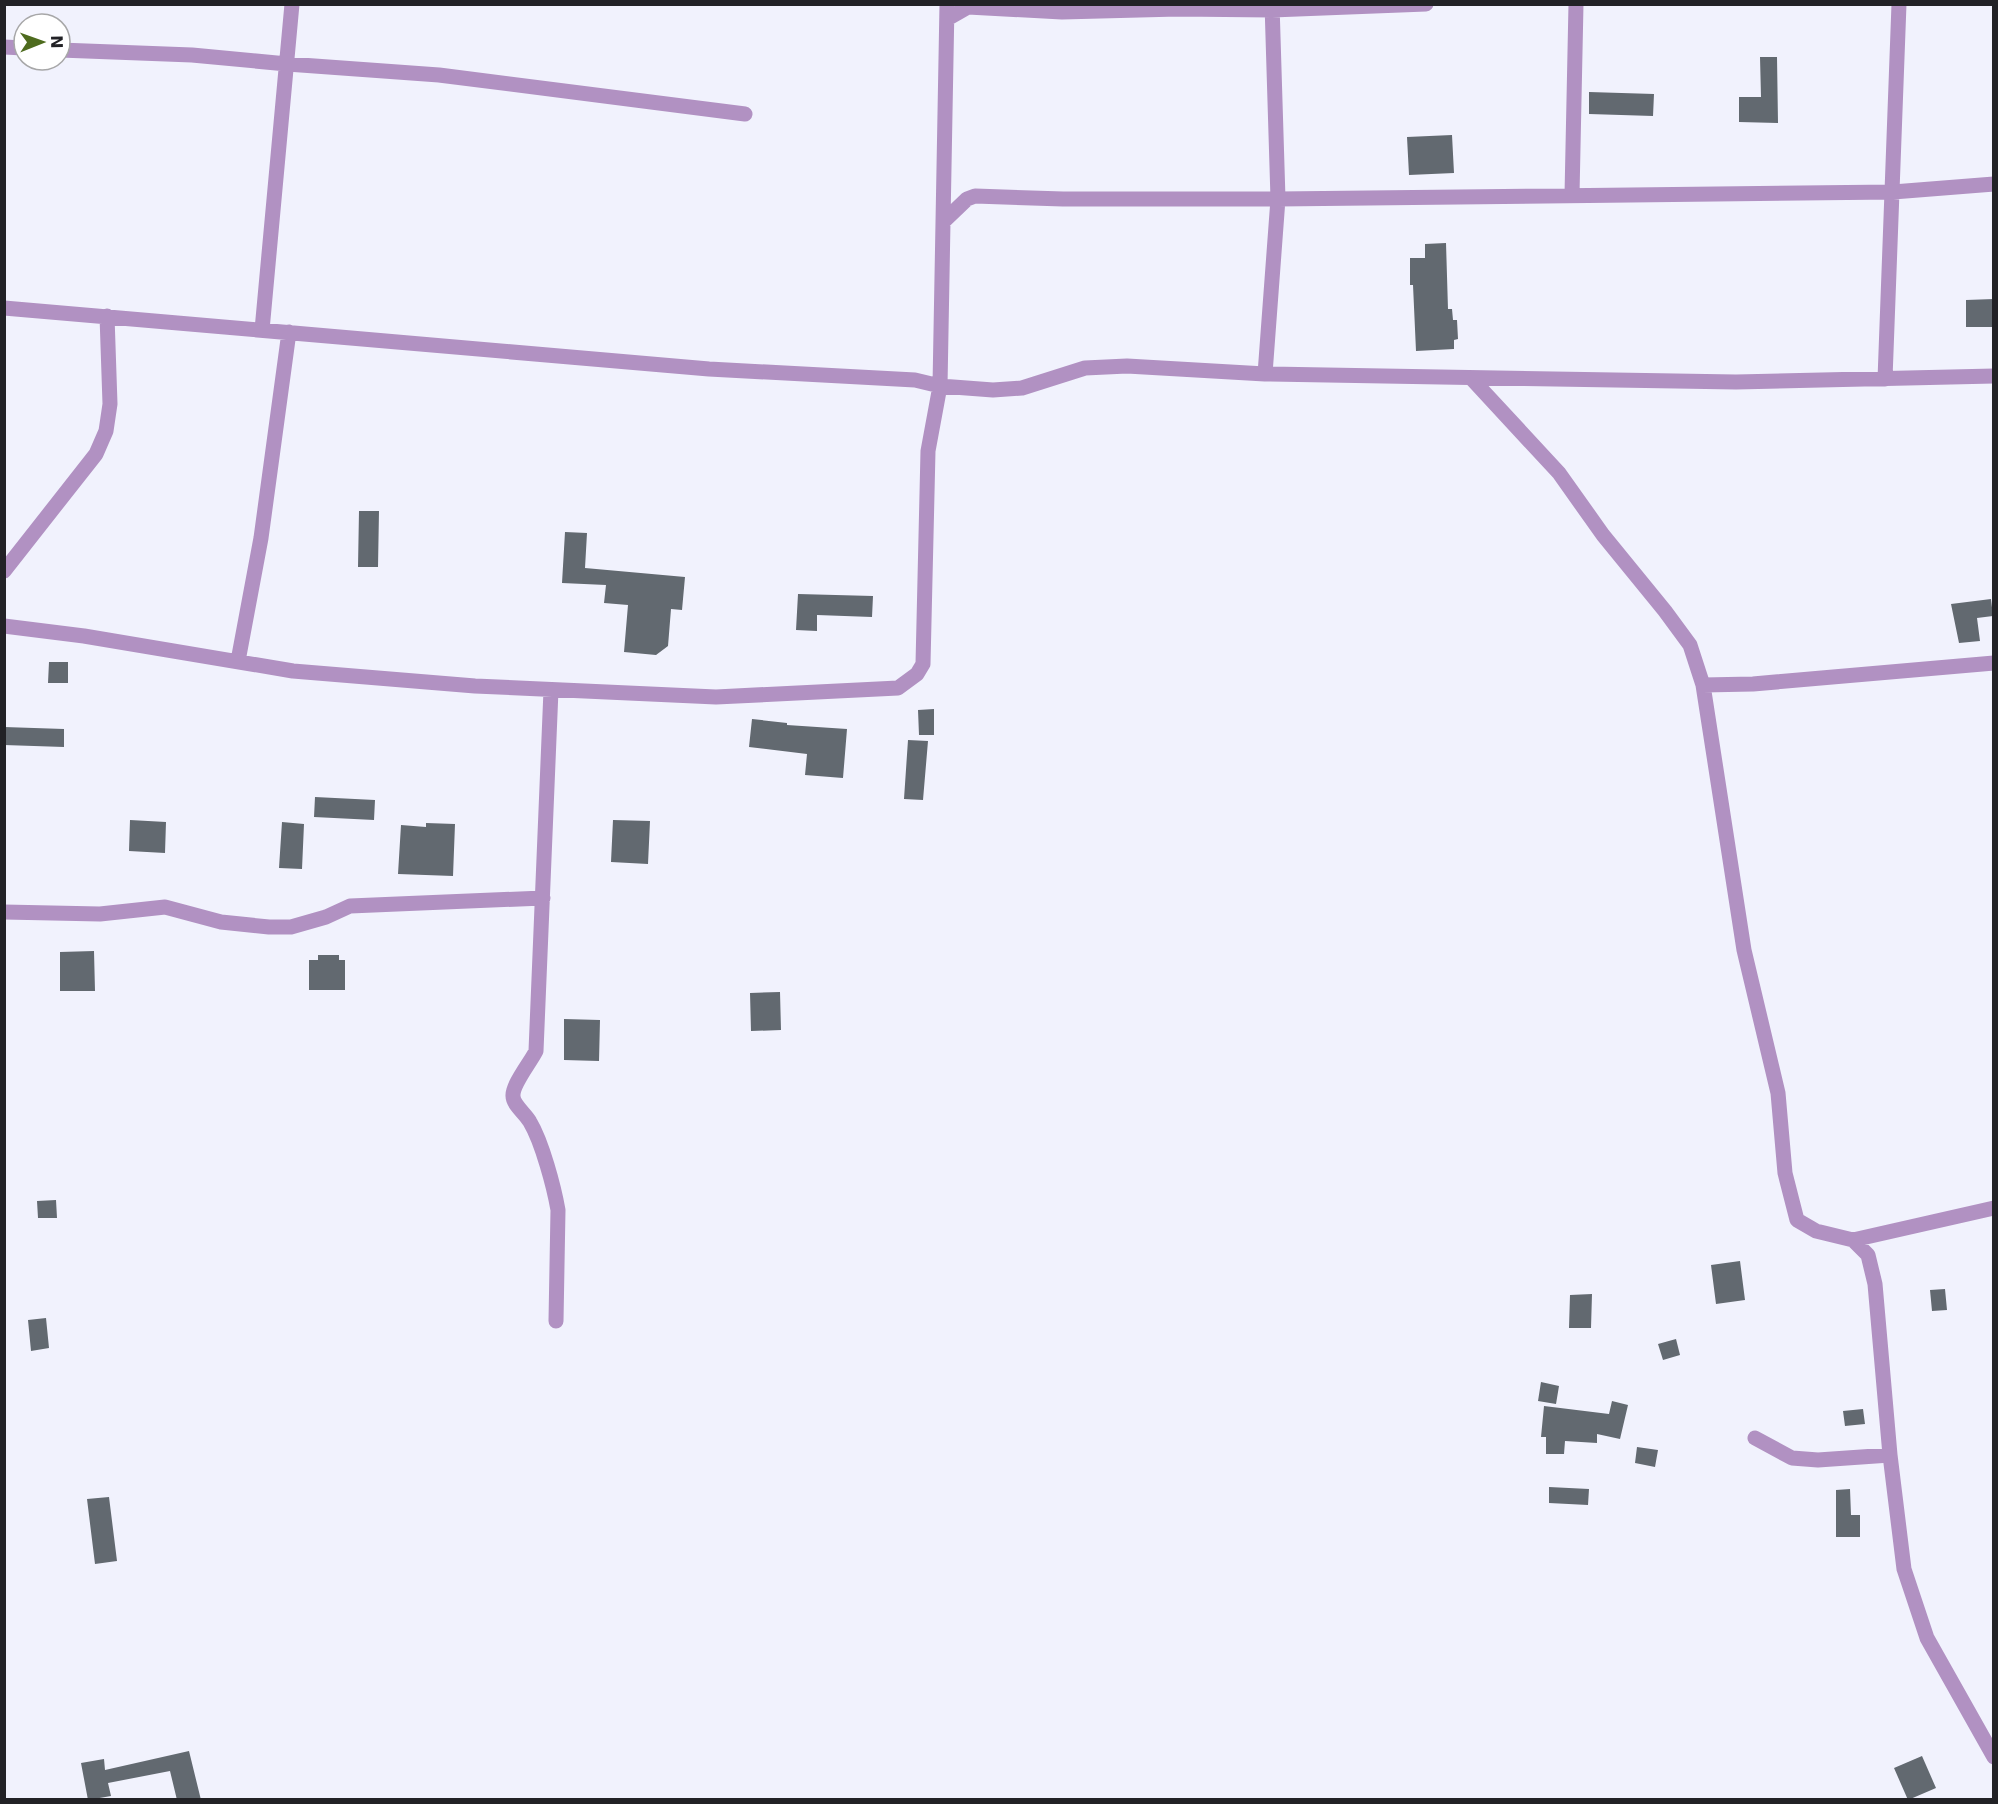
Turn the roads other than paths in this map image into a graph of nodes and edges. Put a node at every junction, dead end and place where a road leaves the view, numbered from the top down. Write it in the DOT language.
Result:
graph roads {
  1 [pos="292,4"];
  2 [pos="1426,4"];
  3 [pos="1576,4"];
  4 [pos="1899,4"];
  5 [pos="967,6"];
  6 [pos="1272,7"];
  7 [pos="947,12"];
  8 [pos="72,50"];
  9 [pos="287,64"];
  10 [pos="746,114"];
  11 [pos="1994,184"];
  12 [pos="1893,192"];
  13 [pos="1572,195"];
  14 [pos="1278,199"];
  15 [pos="944,220"];
  16 [pos="4,308"];
  17 [pos="107,316"];
  18 [pos="262,330"];
  19 [pos="289,332"];
  20 [pos="1265,374"];
  21 [pos="1994,376"];
  22 [pos="1471,378"];
  23 [pos="1885,379"];
  24 [pos="940,386"];
  25 [pos="4,571"];
  26 [pos="4,627"];
  27 [pos="238,661"];
  28 [pos="1994,663"];
  29 [pos="1703,685"];
  30 [pos="551,690"];
  31 [pos="543,898"];
  32 [pos="4,912"];
  33 [pos="1994,1208"];
  34 [pos="1853,1240"];
  35 [pos="556,1321"];
  36 [pos="1755,1438"];
  37 [pos="1890,1455"];
  38 [pos="1994,1757"];
  1 -- 9 [label="street"];
  2 -- 6 [label="street"];
  3 -- 13 [label="street"];
  4 -- 12 [label="street"];
  5 -- 6 [label="street"];
  5 -- 7 [label="street"];
  6 -- 14 [label="street"];
  7 -- 15 [label="street"];
  8 -- 9 [label="street"];
  9 -- 10 [label="street"];
  9 -- 18 [label="street"];
  11 -- 12 [label="street"];
  12 -- 13 [label="street"];
  12 -- 23 [label="street"];
  13 -- 14 [label="street"];
  14 -- 15 [label="street"];
  14 -- 20 [label="street"];
  15 -- 24 [label="street"];
  16 -- 17 [label="street"];
  17 -- 18 [label="street"];
  17 -- 25 [label="street"];
  18 -- 19 [label="street"];
  19 -- 24 [label="street"];
  19 -- 27 [label="street"];
  20 -- 22 [label="street"];
  20 -- 24 [label="street"];
  21 -- 23 [label="street"];
  22 -- 23 [label="street"];
  22 -- 29 [label="street"];
  24 -- 30 [label="street"];
  26 -- 27 [label="street"];
  27 -- 30 [label="street"];
  28 -- 29 [label="street"];
  29 -- 34 [label="street"];
  30 -- 31 [label="street"];
  31 -- 32 [label="street"];
  31 -- 35 [label="street"];
  33 -- 34 [label="street"];
  34 -- 37 [label="street"];
  36 -- 37 [label="street"];
  37 -- 38 [label="street"];
}
